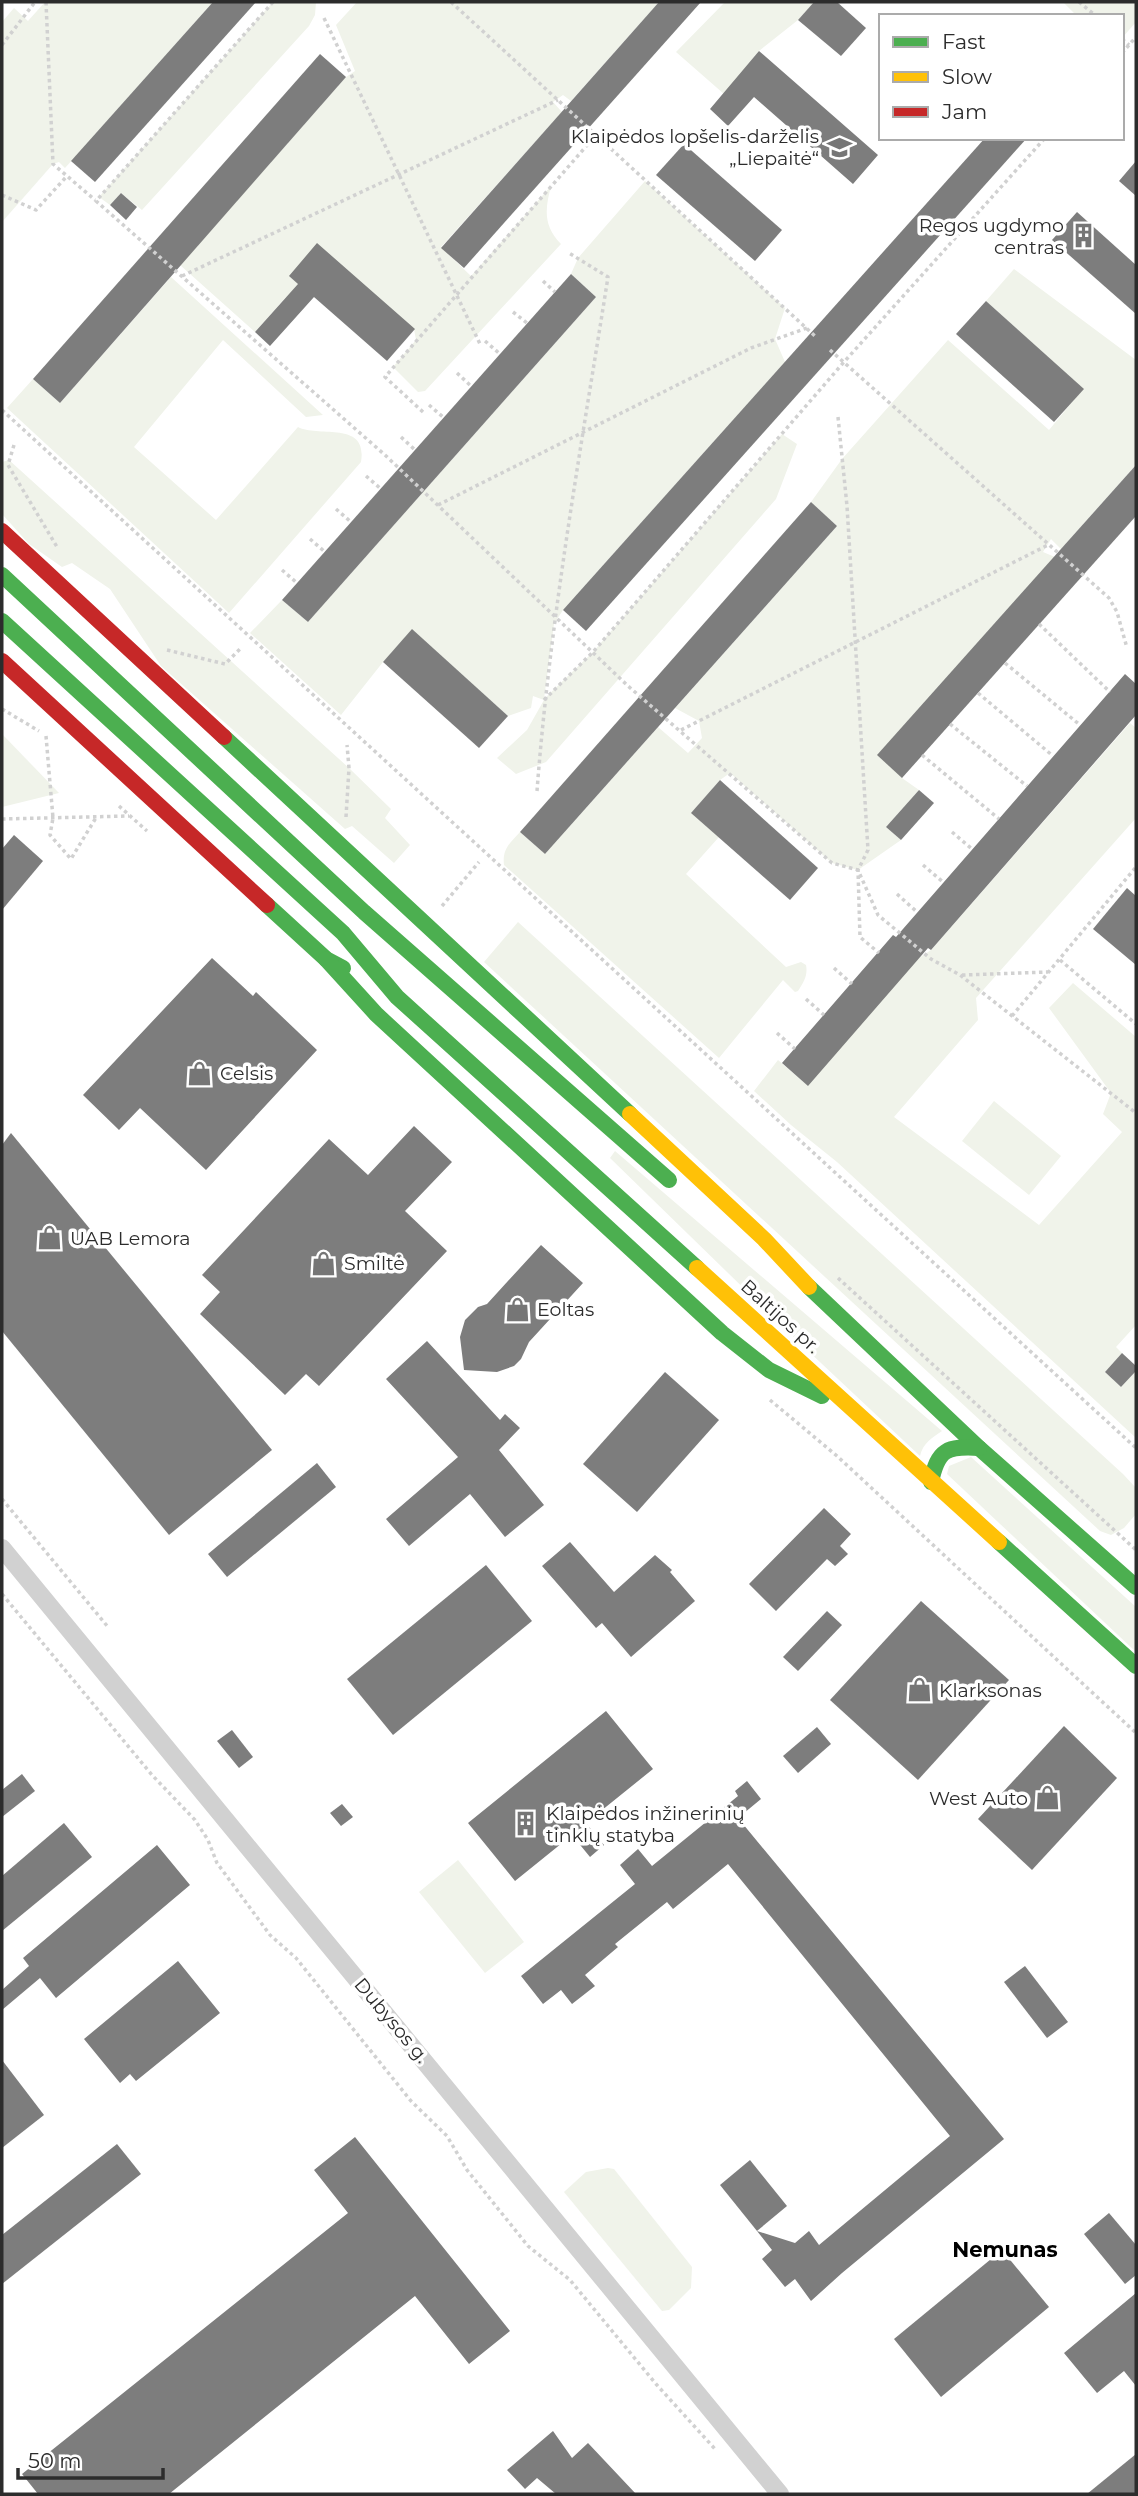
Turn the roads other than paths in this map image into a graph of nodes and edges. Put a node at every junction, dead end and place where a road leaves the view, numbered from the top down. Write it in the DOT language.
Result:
graph roads {
  1 [pos="2,531"];
  2 [pos="2,575"];
  3 [pos="2,621"];
  4 [pos="2,661"];
  5 [pos="326,959"];
  6 [pos="397,997"];
  7 [pos="686,1194"];
  8 [pos="749,1247"];
  9 [pos="822,1300"];
  10 [pos="855,1412"];
  11 [pos="979,1448"];
  12 [pos="931,1482"];
  13 [pos="3,1551"];
  14 [pos="1136,1587"];
  15 [pos="1136,1666"];
  16 [pos="780,2494"];
  1 -- 9 [label="highway"];
  2 -- 7 [label="highway"];
  3 -- 6 [label="highway"];
  4 -- 5 [label="highway"];
  5 -- 6 [label="highway"];
  5 -- 10 [label="highway"];
  6 -- 10 [label="highway, Baltijos pr."];
  8 -- 9 [label="highway"];
  9 -- 11 [label="highway, Baltijos pr."];
  10 -- 12 [label="highway, Baltijos pr."];
  11 -- 12 [label="highway"];
  11 -- 14 [label="highway, Baltijos pr."];
  12 -- 15 [label="highway, Baltijos pr."];
  13 -- 16 [label="street, Dubysos g."];
}
